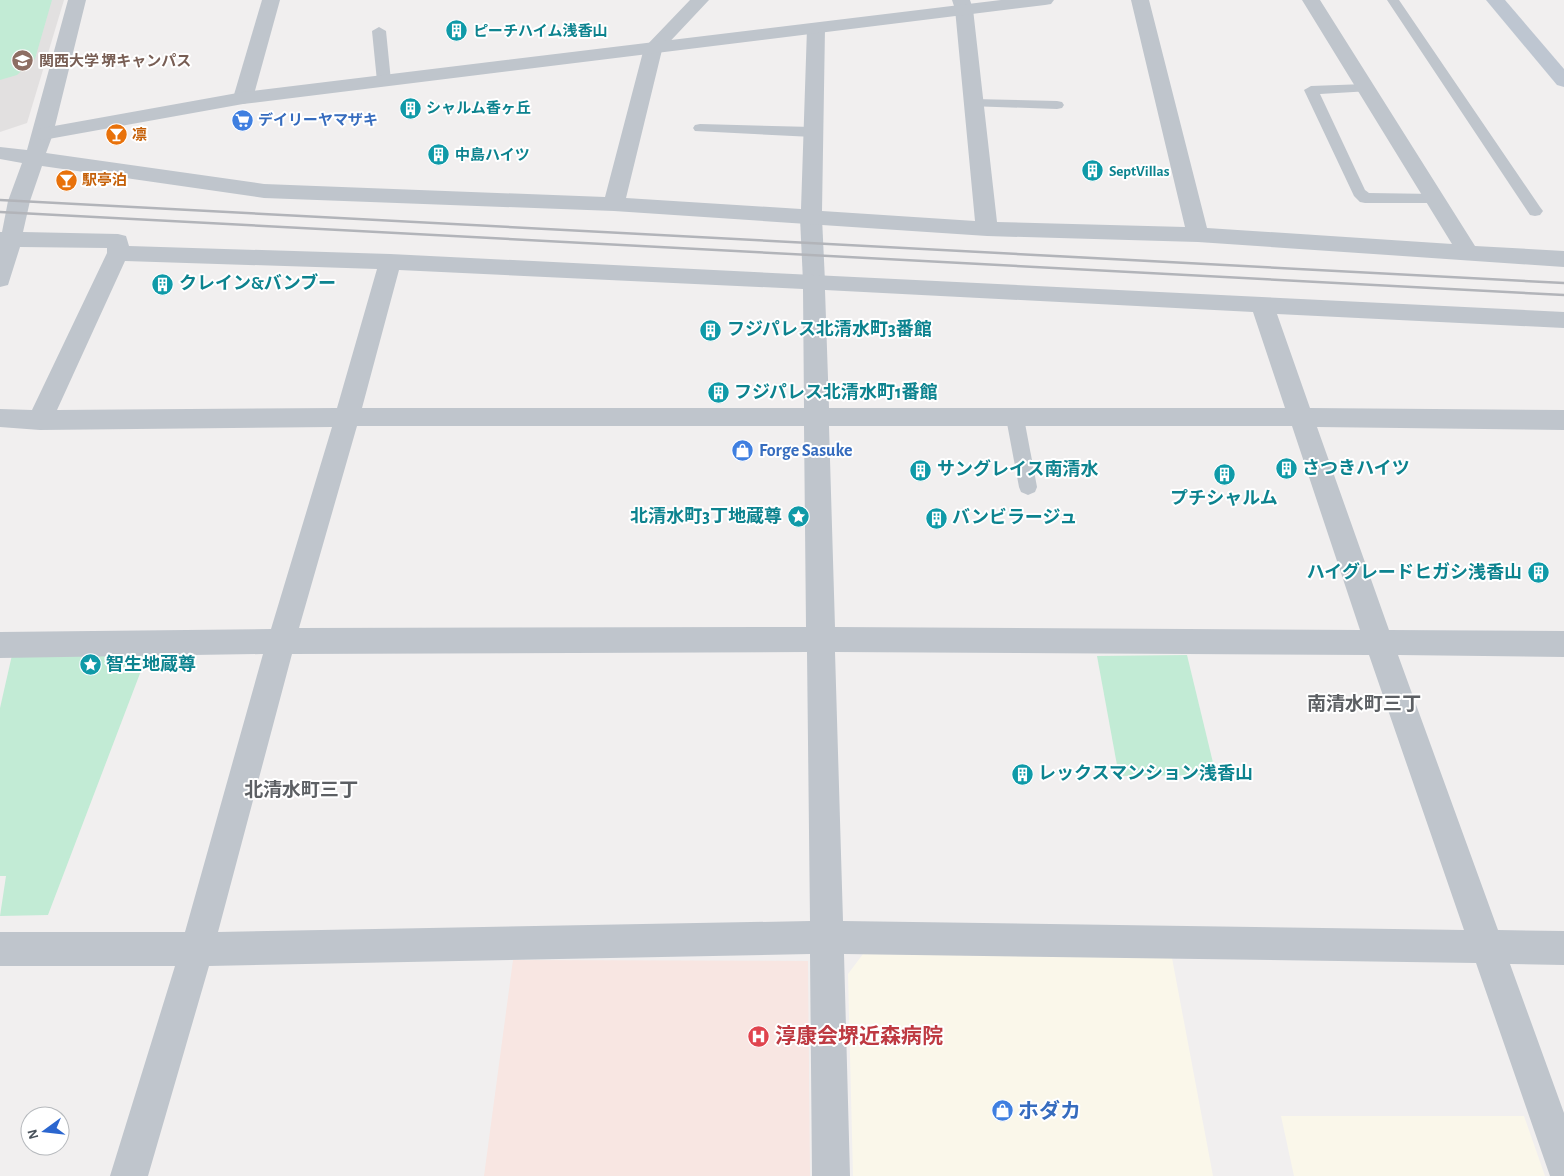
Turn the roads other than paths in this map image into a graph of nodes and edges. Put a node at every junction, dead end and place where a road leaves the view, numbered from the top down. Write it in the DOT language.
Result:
graph roads {
  1 [pos="77,0"];
  2 [pos="271,0"];
  3 [pos="700,0"];
  4 [pos="1045,0"];
  5 [pos="1140,0"];
  6 [pos="1311,0"];
  7 [pos="1393,0"];
  8 [pos="1495,0"];
  9 [pos="962,5"];
  10 [pos="816,28"];
  11 [pos="379,31"];
  12 [pos="654,48"];
  13 [pos="1563,80"];
  14 [pos="384,81"];
  15 [pos="1365,88"];
  16 [pos="243,98"];
  17 [pos="973,103"];
  18 [pos="1057,105"];
  19 [pos="700,128"];
  20 [pos="813,132"];
  21 [pos="44,134"];
  22 [pos="0,153"];
  23 [pos="35,158"];
  24 [pos="1435,199"];
  25 [pos="614,204"];
  26 [pos="1535,210"];
  27 [pos="811,218"];
  28 [pos="987,228"];
  29 [pos="1198,234"];
  30 [pos="6,240"];
  31 [pos="1467,251"];
  32 [pos="118,253"];
  33 [pos="1564,259"];
  34 [pos="390,262"];
  35 [pos="0,279"];
  36 [pos="814,282"];
  37 [pos="1262,304"];
  38 [pos="1564,320"];
  39 [pos="347,417"];
  40 [pos="1302,417"];
  41 [pos="0,418"];
  42 [pos="818,418"];
  43 [pos="1015,418"];
  44 [pos="40,420"];
  45 [pos="1564,420"];
  46 [pos="1028,487"];
  47 [pos="822,639"];
  48 [pos="281,641"];
  49 [pos="1380,643"];
  50 [pos="1564,644"];
  51 [pos="0,645"];
  52 [pos="828,937"];
  53 [pos="1489,948"];
  54 [pos="1564,948"];
  55 [pos="0,949"];
  56 [pos="197,949"];
  57 [pos="1564,1164"];
  58 [pos="128,1176"];
  59 [pos="831,1176"];
  1 -- 21 [label="street"];
  2 -- 16 [label="street"];
  3 -- 12 [label="street"];
  4 -- 9 [label="street"];
  5 -- 29 [label="street"];
  6 -- 15 [label="street"];
  7 -- 26 [label="lane"];
  8 -- 13 [label="main road"];
  9 -- 10 [label="street"];
  9 -- 17 [label="street"];
  10 -- 12 [label="street"];
  10 -- 20 [label="street"];
  11 -- 14 [label="lane"];
  12 -- 14 [label="street"];
  12 -- 25 [label="street"];
  14 -- 16 [label="street"];
  15 -- 24 [label="street"];
  15 -- 24 [label="lane"];
  16 -- 21 [label="street"];
  17 -- 18 [label="lane"];
  17 -- 28 [label="street"];
  19 -- 20 [label="lane"];
  20 -- 27 [label="street"];
  21 -- 23 [label="street"];
  22 -- 23 [label="street"];
  23 -- 25 [label="street"];
  23 -- 30 [label="street"];
  24 -- 31 [label="street"];
  25 -- 27 [label="street"];
  27 -- 28 [label="street"];
  27 -- 36 [label="street"];
  28 -- 29 [label="street"];
  29 -- 31 [label="street"];
  30 -- 32 [label="street"];
  30 -- 35 [label="street"];
  31 -- 33 [label="street"];
  32 -- 34 [label="street"];
  32 -- 44 [label="street"];
  34 -- 36 [label="street"];
  34 -- 39 [label="street"];
  36 -- 37 [label="street"];
  36 -- 42 [label="street"];
  37 -- 38 [label="street"];
  37 -- 40 [label="street"];
  39 -- 42 [label="street"];
  39 -- 44 [label="street"];
  39 -- 48 [label="street"];
  40 -- 43 [label="street"];
  40 -- 45 [label="street"];
  40 -- 49 [label="street"];
  41 -- 44 [label="street"];
  42 -- 43 [label="street"];
  42 -- 47 [label="street"];
  43 -- 46 [label="lane"];
  47 -- 48 [label="street"];
  47 -- 49 [label="street"];
  47 -- 52 [label="street"];
  48 -- 51 [label="street"];
  48 -- 56 [label="street"];
  49 -- 50 [label="street"];
  49 -- 53 [label="street"];
  52 -- 53 [label="street"];
  52 -- 56 [label="street"];
  52 -- 59 [label="street"];
  53 -- 54 [label="street"];
  53 -- 57 [label="street"];
  55 -- 56 [label="street"];
  56 -- 58 [label="street"];
}
